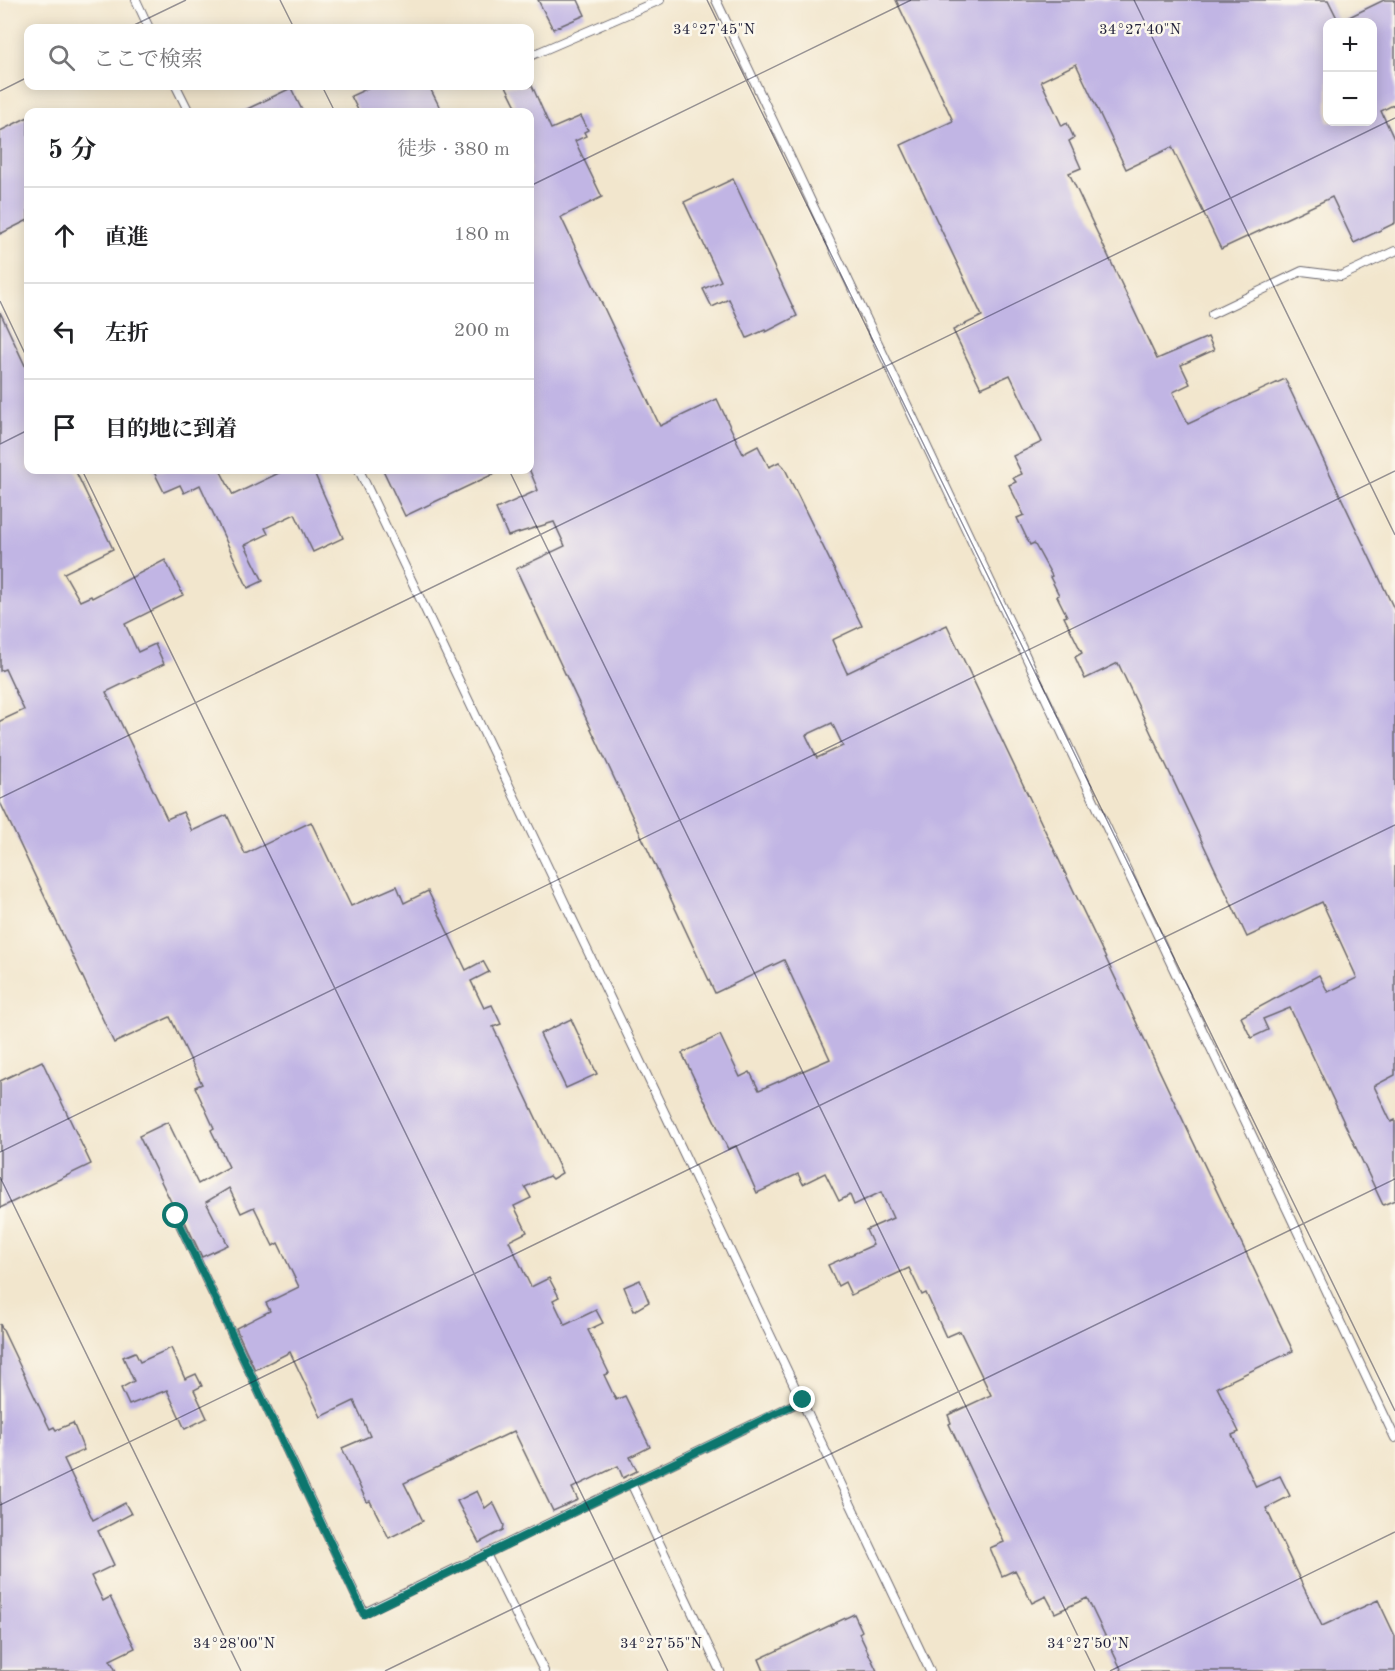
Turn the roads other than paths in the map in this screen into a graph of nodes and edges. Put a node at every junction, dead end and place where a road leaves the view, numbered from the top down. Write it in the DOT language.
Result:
graph roads {
  1 [pos="136,0"];
  2 [pos="660,0"];
  3 [pos="716,0"];
  4 [pos="147,24"];
  5 [pos="534,54"];
  6 [pos="178,90"];
  7 [pos="187,108"];
  8 [pos="1395,251"];
  9 [pos="1212,314"];
  10 [pos="361,474"];
  11 [pos="176,1216"];
  12 [pos="803,1400"];
  13 [pos="1395,1438"];
  14 [pos="631,1483"];
  15 [pos="486,1554"];
  16 [pos="544,1671"];
  17 [pos="720,1671"];
  18 [pos="930,1671"];
  1 -- 4 [label="lane"];
  2 -- 5 [label="lane"];
  3 -- 13 [label="lane"];
  6 -- 7 [label="lane"];
  8 -- 9 [label="lane"];
  10 -- 12 [label="lane"];
  11 -- 15 [label="lane"];
  12 -- 14 [label="lane"];
  12 -- 18 [label="lane"];
  14 -- 15 [label="lane"];
  14 -- 17 [label="lane"];
  15 -- 16 [label="lane"];
}
